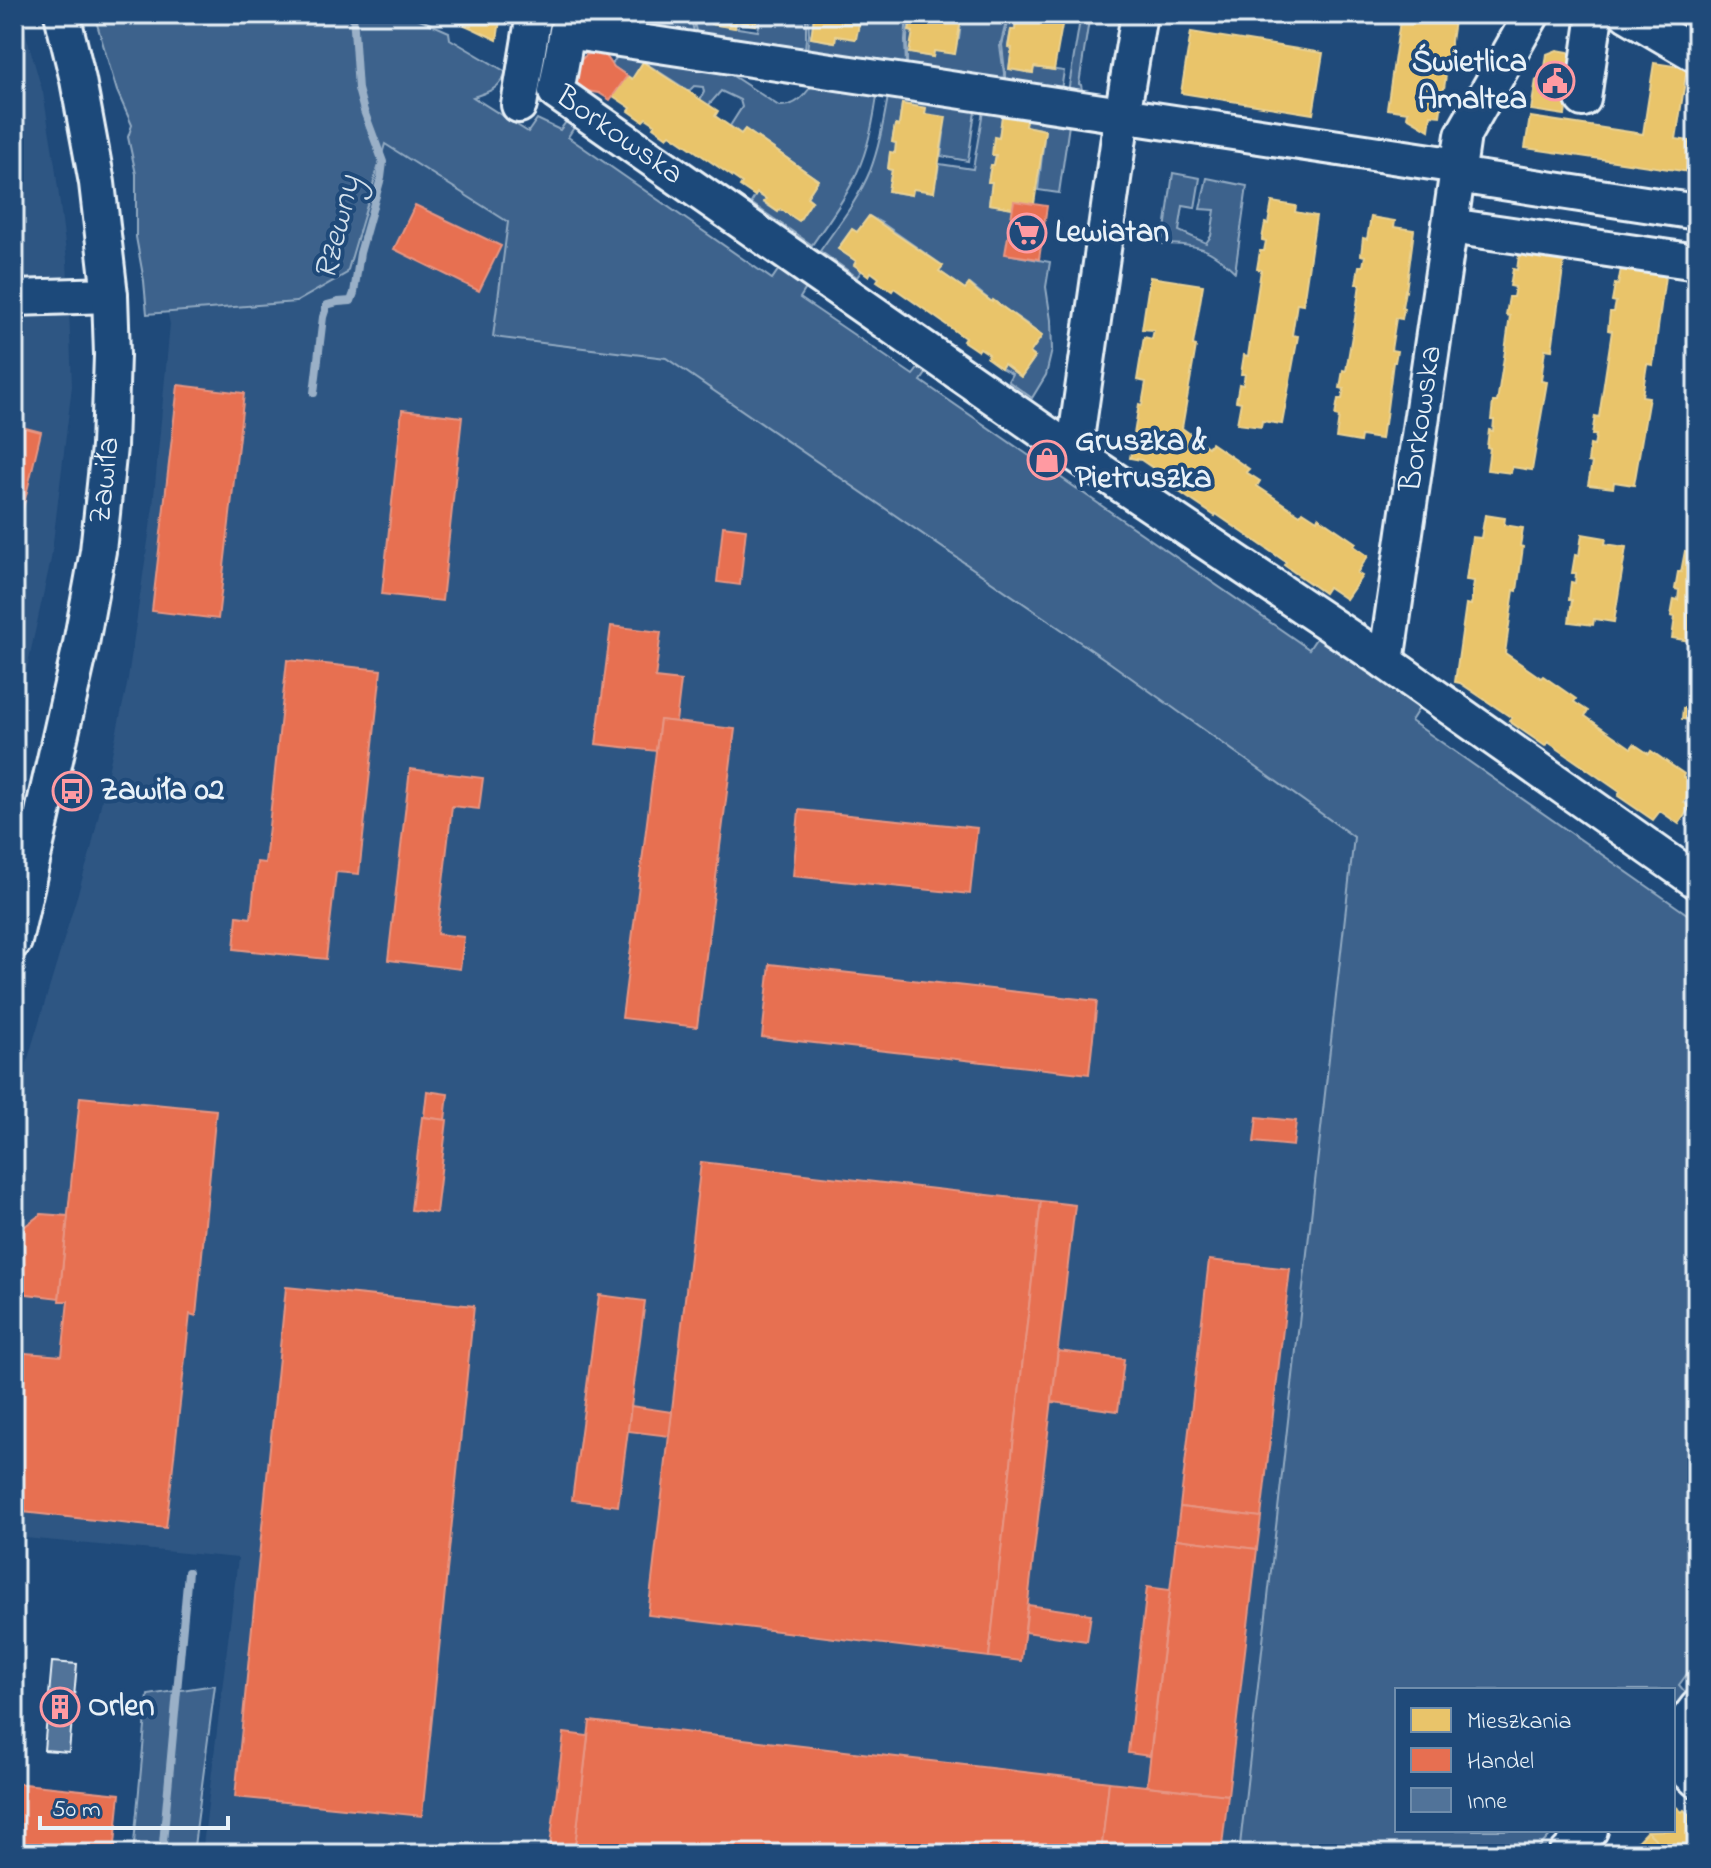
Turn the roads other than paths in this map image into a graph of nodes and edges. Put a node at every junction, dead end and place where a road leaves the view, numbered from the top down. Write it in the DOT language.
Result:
graph roads {
  1 [pos="62,14"];
  2 [pos="534,14"];
  3 [pos="1139,14"];
  4 [pos="1532,14"];
  5 [pos="1595,14"];
  6 [pos="1627,14"];
  7 [pos="1697,55"];
  8 [pos="1583,99"];
  9 [pos="519,105"];
  10 [pos="1122,116"];
  11 [pos="1458,170"];
  12 [pos="1697,212"];
  13 [pos="1450,226"];
  14 [pos="1697,262"];
  15 [pos="110,295"];
  16 [pos="14,298"];
  17 [pos="1074,453"];
  18 [pos="1386,662"];
  19 [pos="1697,881"];
  20 [pos="14,941"];
  21 [pos="1697,1708"];
  22 [pos="1675,1737"];
  23 [pos="1675,1760"];
  24 [pos="1697,1780"];
  25 [pos="1588,1832"];
  26 [pos="1567,1854"];
  1 -- 15 [label="street, Zawiła"];
  2 -- 9 [label="street"];
  3 -- 10 [label="street"];
  4 -- 11 [label="street, Borkowska"];
  5 -- 8 [label="street"];
  6 -- 7 [label="street"];
  10 -- 11 [label="street, Borkowska"];
  10 -- 17 [label="street"];
  10 -- 17 [label="street, Borkowska"];
  11 -- 12 [label="street, Borkowska"];
  11 -- 13 [label="street, Borkowska"];
  13 -- 14 [label="street"];
  13 -- 18 [label="street, Borkowska"];
  15 -- 16 [label="street"];
  15 -- 20 [label="street, Zawiła"];
  17 -- 18 [label="street, Borkowska"];
  18 -- 19 [label="street, Borkowska"];
  21 -- 22 [label="street"];
  23 -- 24 [label="street"];
  25 -- 26 [label="street"];
}
